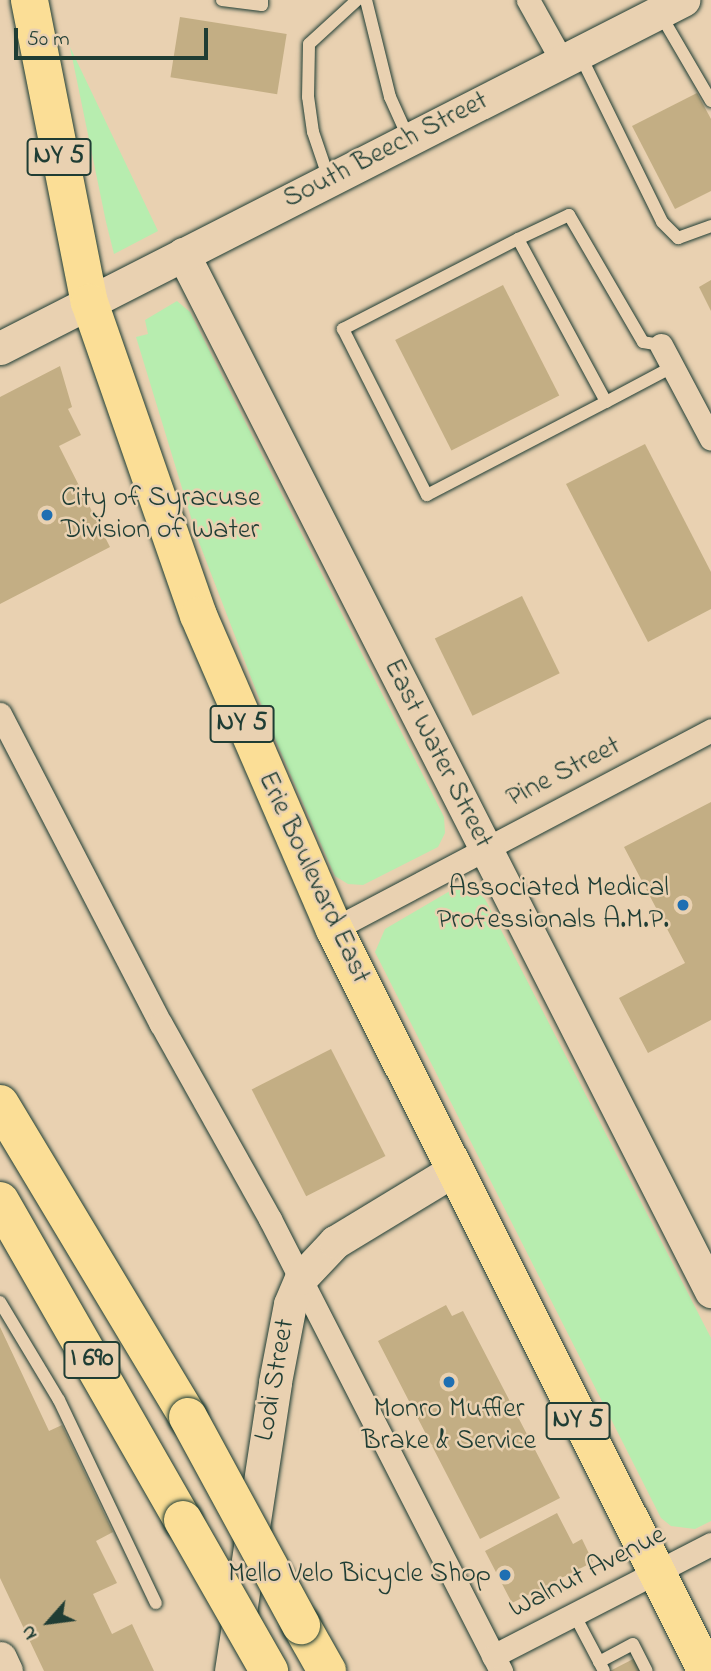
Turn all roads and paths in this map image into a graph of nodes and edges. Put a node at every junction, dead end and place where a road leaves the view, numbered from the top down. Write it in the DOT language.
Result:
graph roads {
  1 [pos="29,0"];
  2 [pos="222,0"];
  3 [pos="262,0"];
  4 [pos="357,0"];
  5 [pos="366,0"];
  6 [pos="528,0"];
  7 [pos="671,6"];
  8 [pos="571,57"];
  9 [pos="711,101"];
  10 [pos="410,139"];
  11 [pos="329,180"];
  12 [pos="711,226"];
  13 [pos="518,239"];
  14 [pos="183,254"];
  15 [pos="89,302"];
  16 [pos="661,345"];
  17 [pos="0,348"];
  18 [pos="672,367"];
  19 [pos="606,402"];
  20 [pos="711,439"];
  21 [pos="0,714"];
  22 [pos="711,730"];
  23 [pos="484,848"];
  24 [pos="334,929"];
  25 [pos="0,1104"];
  26 [pos="454,1170"];
  27 [pos="0,1201"];
  28 [pos="301,1278"];
  29 [pos="711,1291"];
  30 [pos="0,1301"];
  31 [pos="711,1545"];
  32 [pos="654,1574"];
  33 [pos="156,1603"];
  34 [pos="574,1614"];
  35 [pos="0,1658"];
  36 [pos="497,1664"];
  37 [pos="601,1667"];
  38 [pos="6,1671"];
  39 [pos="231,1671"];
  40 [pos="269,1671"];
  41 [pos="327,1671"];
  42 [pos="647,1671"];
  43 [pos="706,1671"];
  1 -- 15 [label="main road, Erie Boulevard East / NY 5"];
  2 -- 3 [label="lane"];
  4 -- 11 [label="lane"];
  5 -- 10 [label="lane"];
  6 -- 8 [label="street"];
  7 -- 8 [label="street, South Beech Street"];
  7 -- 9 [label="lane"];
  8 -- 10 [label="street, South Beech Street"];
  8 -- 12 [label="lane"];
  10 -- 11 [label="street, South Beech Street"];
  11 -- 14 [label="street, South Beech Street"];
  13 -- 16 [label="lane"];
  13 -- 19 [label="lane"];
  13 -- 19 [label="lane"];
  14 -- 15 [label="street, South Beech Street"];
  14 -- 23 [label="street, East Water Street"];
  15 -- 17 [label="street, South Beech Street"];
  15 -- 24 [label="main road, Erie Boulevard East / NY 5"];
  16 -- 18 [label="street"];
  18 -- 19 [label="lane"];
  18 -- 20 [label="street"];
  21 -- 28 [label="street"];
  22 -- 23 [label="street, Pine Street"];
  23 -- 24 [label="street, Pine Street"];
  23 -- 29 [label="street, East Water Street"];
  24 -- 26 [label="main road, Erie Boulevard East / NY 5"];
  25 -- 41 [label="highway, I 690, bridge"];
  26 -- 28 [label="street, Lodi Street"];
  26 -- 32 [label="main road, Erie Boulevard East / NY 5"];
  27 -- 40 [label="highway, I 690, bridge"];
  28 -- 36 [label="street"];
  28 -- 39 [label="street, Lodi Street"];
  30 -- 33 [label="lane"];
  31 -- 32 [label="street, Walnut Avenue"];
  32 -- 34 [label="street, Walnut Avenue"];
  32 -- 43 [label="main road, Erie Boulevard East / NY 5"];
  34 -- 36 [label="street, Walnut Avenue"];
  34 -- 37 [label="lane"];
  35 -- 38 [label="street"];
  37 -- 42 [label="lane"];
}
